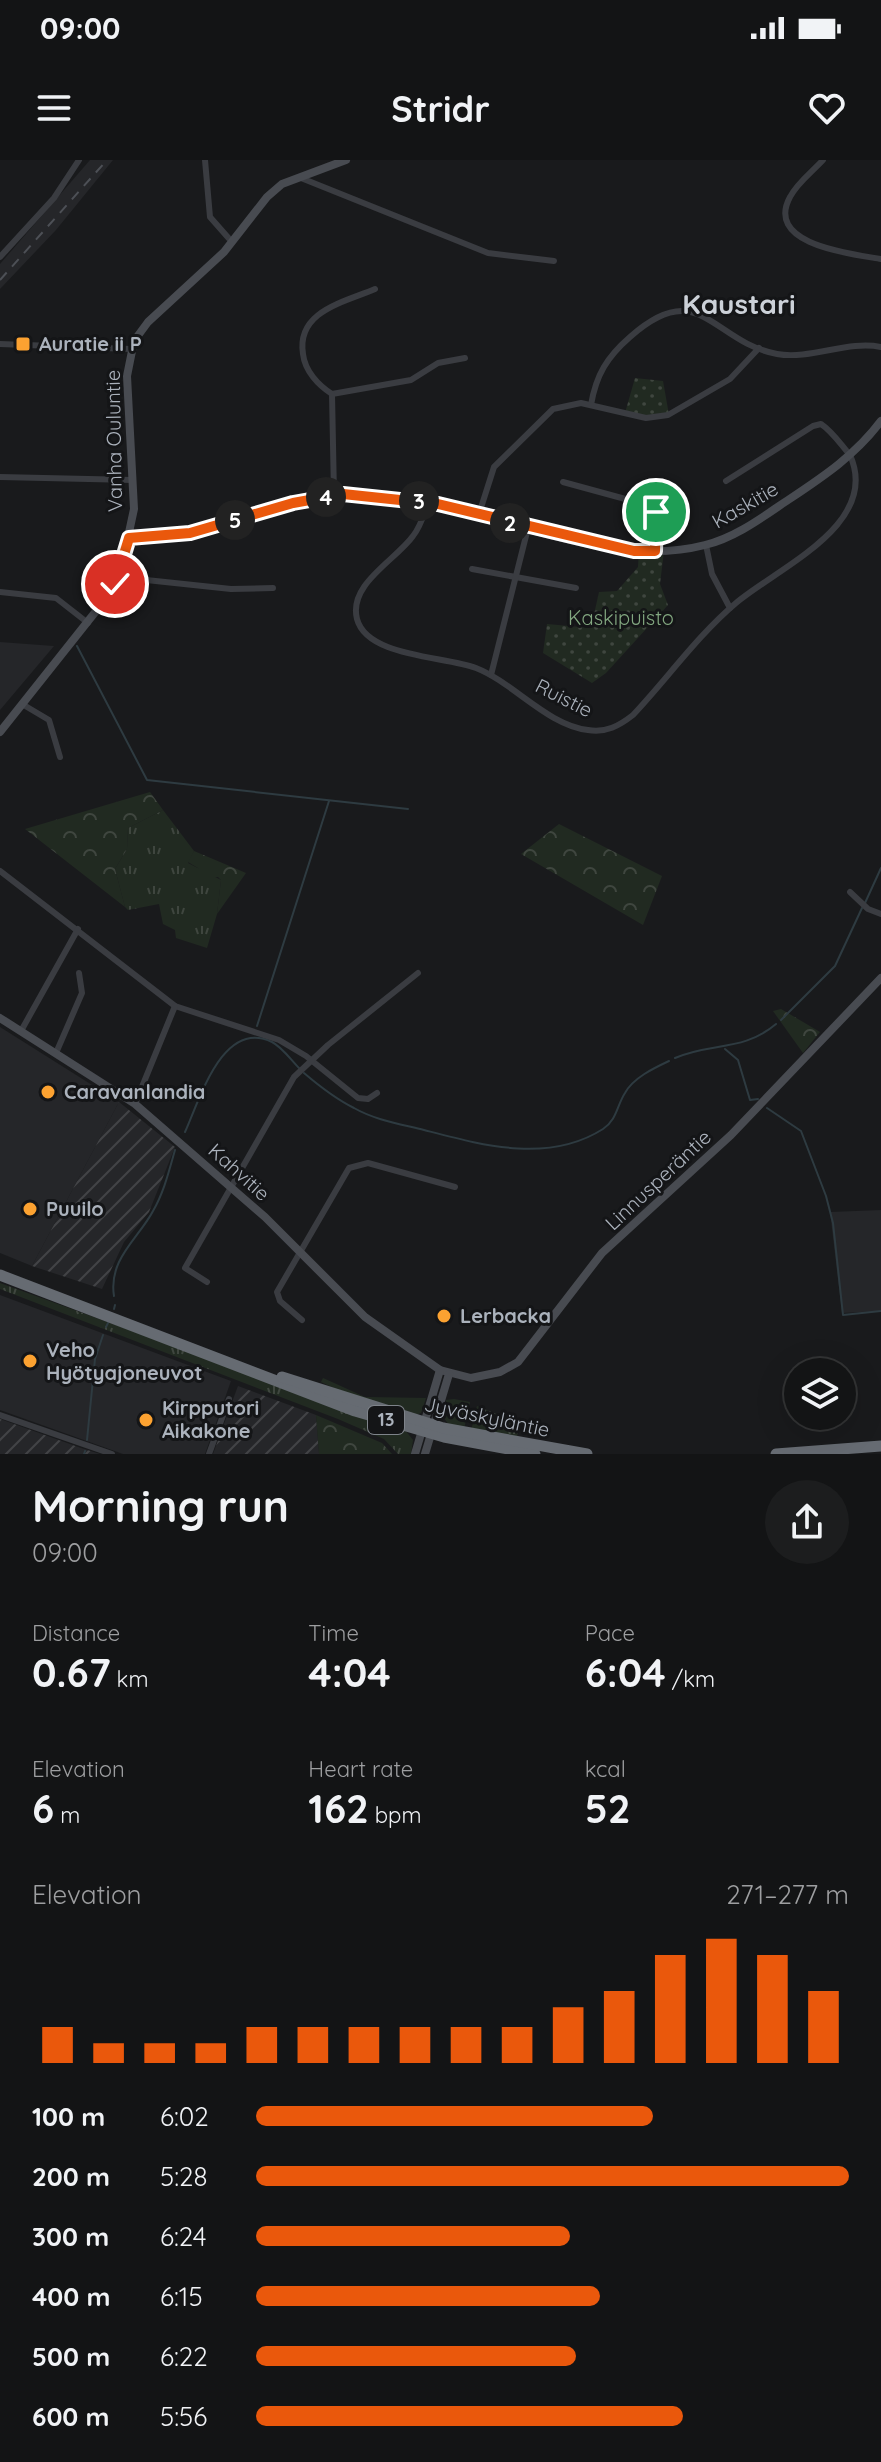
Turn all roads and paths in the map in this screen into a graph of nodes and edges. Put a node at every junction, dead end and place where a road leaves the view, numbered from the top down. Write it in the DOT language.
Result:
graph roads {
  1 [pos="79,160"];
  2 [pos="205,160"];
  3 [pos="346,160"];
  4 [pos="823,160"];
  5 [pos="298,177"];
  6 [pos="232,242"];
  7 [pos="0,257"];
  8 [pos="881,259"];
  9 [pos="554,261"];
  10 [pos="375,289"];
  11 [pos="0,344"];
  12 [pos="881,347"];
  13 [pos="759,348"];
  14 [pos="131,349"];
  15 [pos="465,358"];
  16 [pos="332,394"];
  17 [pos="591,405"];
  18 [pos="881,421"];
  19 [pos="849,453"];
  20 [pos="862,468"];
  21 [pos="0,477"];
  22 [pos="133,480"];
  23 [pos="726,481"];
  24 [pos="563,482"];
  25 [pos="334,495"];
  26 [pos="428,503"];
  27 [pos="479,514"];
  28 [pos="528,528"];
  29 [pos="840,534"];
  30 [pos="129,538"];
  31 [pos="706,545"];
  32 [pos="655,551"];
  33 [pos="472,569"];
  34 [pos="118,577"];
  35 [pos="515,580"];
  36 [pos="273,588"];
  37 [pos="576,588"];
  38 [pos="0,592"];
  39 [pos="730,608"];
  40 [pos="88,623"];
  41 [pos="491,675"];
  42 [pos="22,704"];
  43 [pos="0,732"];
  44 [pos="60,757"];
  45 [pos="0,871"];
  46 [pos="850,892"];
  47 [pos="881,914"];
  48 [pos="78,929"];
  49 [pos="79,973"];
  50 [pos="418,973"];
  51 [pos="881,978"];
  52 [pos="175,1006"];
  53 [pos="0,1018"];
  54 [pos="21,1031"];
  55 [pos="56,1053"];
  56 [pos="311,1060"];
  57 [pos="377,1093"];
  58 [pos="135,1104"];
  59 [pos="232,1186"];
  60 [pos="455,1187"];
  61 [pos="302,1252"];
  62 [pos="0,1275"];
  63 [pos="207,1282"];
  64 [pos="302,1320"];
  65 [pos="444,1372"];
  66 [pos="229,1399"];
  67 [pos="0,1415"];
  68 [pos="429,1428"];
  69 [pos="881,1446"];
  70 [pos="112,1454"];
  71 [pos="209,1454"];
  72 [pos="415,1454"];
  73 [pos="425,1454"];
  74 [pos="535,1454"];
  75 [pos="587,1454"];
  76 [pos="776,1454"];
  1 -- 7 [label="street"];
  2 -- 6 [label="street"];
  3 -- 5 [label="street, Vanha Ouluntie"];
  4 -- 8 [label="street"];
  5 -- 6 [label="street, Vanha Ouluntie"];
  5 -- 9 [label="street"];
  6 -- 14 [label="street, Vanha Ouluntie"];
  10 -- 16 [label="street"];
  11 -- 14 [label="street"];
  12 -- 13 [label="street"];
  13 -- 17 [label="street"];
  13 -- 17 [label="street"];
  14 -- 22 [label="street, Vanha Ouluntie"];
  15 -- 16 [label="street"];
  16 -- 25 [label="street"];
  17 -- 27 [label="street"];
  18 -- 19 [label="street, Kaskitie"];
  19 -- 20 [label="street"];
  19 -- 23 [label="street"];
  19 -- 31 [label="street, Kaskitie"];
  21 -- 22 [label="street"];
  22 -- 30 [label="street, Vanha Ouluntie"];
  24 -- 32 [label="street"];
  25 -- 26 [label="street, Kaskitie"];
  25 -- 30 [label="street, Kaskitie"];
  26 -- 27 [label="street, Kaskitie"];
  26 -- 41 [label="street, Ruistie"];
  27 -- 28 [label="street, Kaskitie"];
  28 -- 32 [label="street, Kaskitie"];
  28 -- 35 [label="street"];
  29 -- 39 [label="street, Ruistie"];
  30 -- 34 [label="street, Vanha Ouluntie"];
  31 -- 32 [label="street, Kaskitie"];
  31 -- 39 [label="street"];
  33 -- 35 [label="street"];
  34 -- 36 [label="street"];
  34 -- 40 [label="street, Vanha Ouluntie"];
  35 -- 37 [label="street"];
  35 -- 41 [label="street"];
  38 -- 40 [label="street"];
  39 -- 41 [label="street, Ruistie"];
  40 -- 42 [label="street, Vanha Ouluntie"];
  42 -- 43 [label="street, Vanha Ouluntie"];
  42 -- 44 [label="street"];
  45 -- 48 [label="street"];
  46 -- 47 [label="street"];
  48 -- 52 [label="street"];
  48 -- 54 [label="street"];
  49 -- 55 [label="street"];
  50 -- 56 [label="street"];
  51 -- 65 [label="street, Linnusperäntie"];
  52 -- 56 [label="street"];
  52 -- 58 [label="street"];
  53 -- 54 [label="street, Kahvitie"];
  54 -- 55 [label="street, Kahvitie"];
  55 -- 58 [label="street, Kahvitie"];
  56 -- 57 [label="street"];
  56 -- 59 [label="street"];
  58 -- 59 [label="street, Kahvitie"];
  59 -- 61 [label="street, Kahvitie"];
  59 -- 63 [label="street"];
  60 -- 61 [label="street"];
  61 -- 64 [label="street"];
  61 -- 65 [label="street, Kahvitie"];
  62 -- 68 [label="highway, Jyväskyläntie / 13"];
  65 -- 68 [label="street"];
  66 -- 71 [label="street"];
  67 -- 70 [label="street"];
  68 -- 72 [label="street"];
  68 -- 73 [label="street"];
  68 -- 74 [label="highway, Jyväskyläntie / 13"];
  68 -- 75 [label="highway, Jyväskyläntie / 13"];
  69 -- 76 [label="highway"];
}
